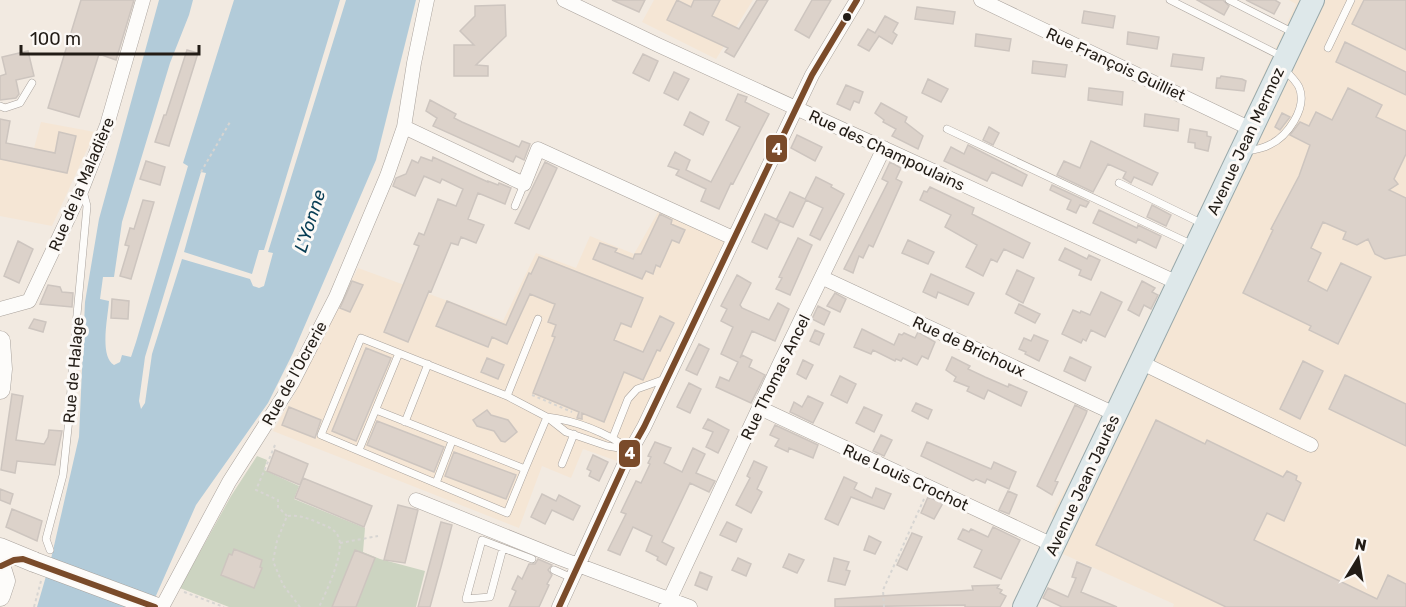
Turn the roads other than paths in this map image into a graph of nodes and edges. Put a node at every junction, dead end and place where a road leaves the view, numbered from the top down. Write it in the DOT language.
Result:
graph roads {
  1 [pos="143,0"];
  2 [pos="427,0"];
  3 [pos="564,0"];
  4 [pos="857,0"];
  5 [pos="981,0"];
  6 [pos="1170,0"];
  7 [pos="1229,0"];
  8 [pos="1313,0"];
  9 [pos="1351,0"];
  10 [pos="1296,35"];
  11 [pos="1328,48"];
  12 [pos="1283,62"];
  13 [pos="32,83"];
  14 [pos="0,106"];
  15 [pos="796,108"];
  16 [pos="404,128"];
  17 [pos="947,129"];
  18 [pos="1251,129"];
  19 [pos="884,148"];
  20 [pos="1240,152"];
  21 [pos="1119,183"];
  22 [pos="524,184"];
  23 [pos="82,189"];
  24 [pos="515,206"];
  25 [pos="1206,225"];
  26 [pos="734,238"];
  27 [pos="1196,246"];
  28 [pos="823,278"];
  29 [pos="1178,283"];
  30 [pos="0,309"];
  31 [pos="538,319"];
  32 [pos="0,340"];
  33 [pos="399,353"];
  34 [pos="1140,362"];
  35 [pos="428,364"];
  36 [pos="667,378"];
  37 [pos="0,389"];
  38 [pos="507,396"];
  39 [pos="760,408"];
  40 [pos="376,410"];
  41 [pos="1115,414"];
  42 [pos="547,417"];
  43 [pos="405,422"];
  44 [pos="574,434"];
  45 [pos="613,437"];
  46 [pos="452,441"];
  47 [pos="1311,445"];
  48 [pos="359,450"];
  49 [pos="631,450"];
  50 [pos="562,464"];
  51 [pos="525,469"];
  52 [pos="436,483"];
  53 [pos="416,500"];
  54 [pos="1053,545"];
  55 [pos="0,548"];
  56 [pos="503,548"];
  57 [pos="50,550"];
  58 [pos="532,559"];
  59 [pos="28,561"];
  60 [pos="0,566"];
  61 [pos="575,572"];
  62 [pos="0,597"];
  63 [pos="668,603"];
  64 [pos="155,607"];
  65 [pos="162,607"];
  66 [pos="559,607"];
  67 [pos="690,607"];
  68 [pos="1024,607"];
  1 -- 23 [label="street, Rue de la Maladière"];
  2 -- 16 [label="street, Rue de l'Ocrerie"];
  3 -- 15 [label="street, Rue des Champoulains"];
  4 -- 15 [label="street"];
  5 -- 18 [label="street, Rue François Guilliet"];
  6 -- 12 [label="lane"];
  7 -- 10 [label="lane"];
  8 -- 10 [label="main road, Avenue Jean Mermoz"];
  9 -- 11 [label="lane"];
  10 -- 12 [label="main road, Avenue Jean Mermoz"];
  12 -- 18 [label="main road, Avenue Jean Mermoz"];
  12 -- 20 [label="lane"];
  13 -- 14 [label="lane"];
  15 -- 19 [label="street, Rue des Champoulains"];
  15 -- 26 [label="street"];
  16 -- 22 [label="street"];
  16 -- 65 [label="street, Rue de l'Ocrerie"];
  17 -- 27 [label="lane"];
  18 -- 20 [label="main road, Avenue Jean Mermoz"];
  19 -- 28 [label="street, Rue Thomas Ancel"];
  19 -- 29 [label="street, Rue des Champoulains"];
  20 -- 25 [label="main road, Avenue Jean Mermoz"];
  21 -- 25 [label="lane"];
  22 -- 24 [label="lane"];
  22 -- 26 [label="street"];
  23 -- 30 [label="street, Rue de la Maladière"];
  23 -- 57 [label="lane, Rue de Halage"];
  25 -- 27 [label="main road, Avenue Jean Mermoz"];
  26 -- 36 [label="street"];
  27 -- 29 [label="main road, Avenue Jean Mermoz"];
  28 -- 39 [label="street, Rue Thomas Ancel"];
  28 -- 41 [label="street, Rue de Brichoux"];
  29 -- 34 [label="main road, Avenue Jean Jaurès"];
  31 -- 38 [label="lane"];
  32 -- 37 [label="main road"];
  33 -- 35 [label="lane"];
  33 -- 40 [label="lane"];
  33 -- 48 [label="lane"];
  34 -- 41 [label="main road, Avenue Jean Jaurès"];
  34 -- 47 [label="street"];
  35 -- 38 [label="lane"];
  35 -- 43 [label="lane"];
  36 -- 45 [label="lane"];
  36 -- 49 [label="street"];
  38 -- 42 [label="lane"];
  39 -- 54 [label="street, Rue Louis Crochot"];
  39 -- 63 [label="street, Rue Thomas Ancel"];
  40 -- 43 [label="lane"];
  40 -- 48 [label="lane"];
  41 -- 54 [label="main road, Avenue Jean Jaurès"];
  42 -- 44 [label="lane"];
  42 -- 45 [label="lane"];
  42 -- 51 [label="lane"];
  43 -- 46 [label="lane"];
  44 -- 49 [label="lane"];
  44 -- 50 [label="lane"];
  45 -- 49 [label="lane"];
  46 -- 51 [label="lane"];
  46 -- 52 [label="lane"];
  48 -- 52 [label="lane"];
  49 -- 61 [label="street"];
  51 -- 52 [label="lane"];
  53 -- 61 [label="street"];
  54 -- 68 [label="main road, Avenue Jean Jaurès"];
  55 -- 59 [label="main road"];
  56 -- 56 [label="lane"];
  56 -- 58 [label="lane"];
  59 -- 60 [label="main road"];
  59 -- 64 [label="main road, bridge"];
  60 -- 62 [label="main road"];
  61 -- 63 [label="street"];
  61 -- 66 [label="street"];
  63 -- 67 [label="street"];
}
